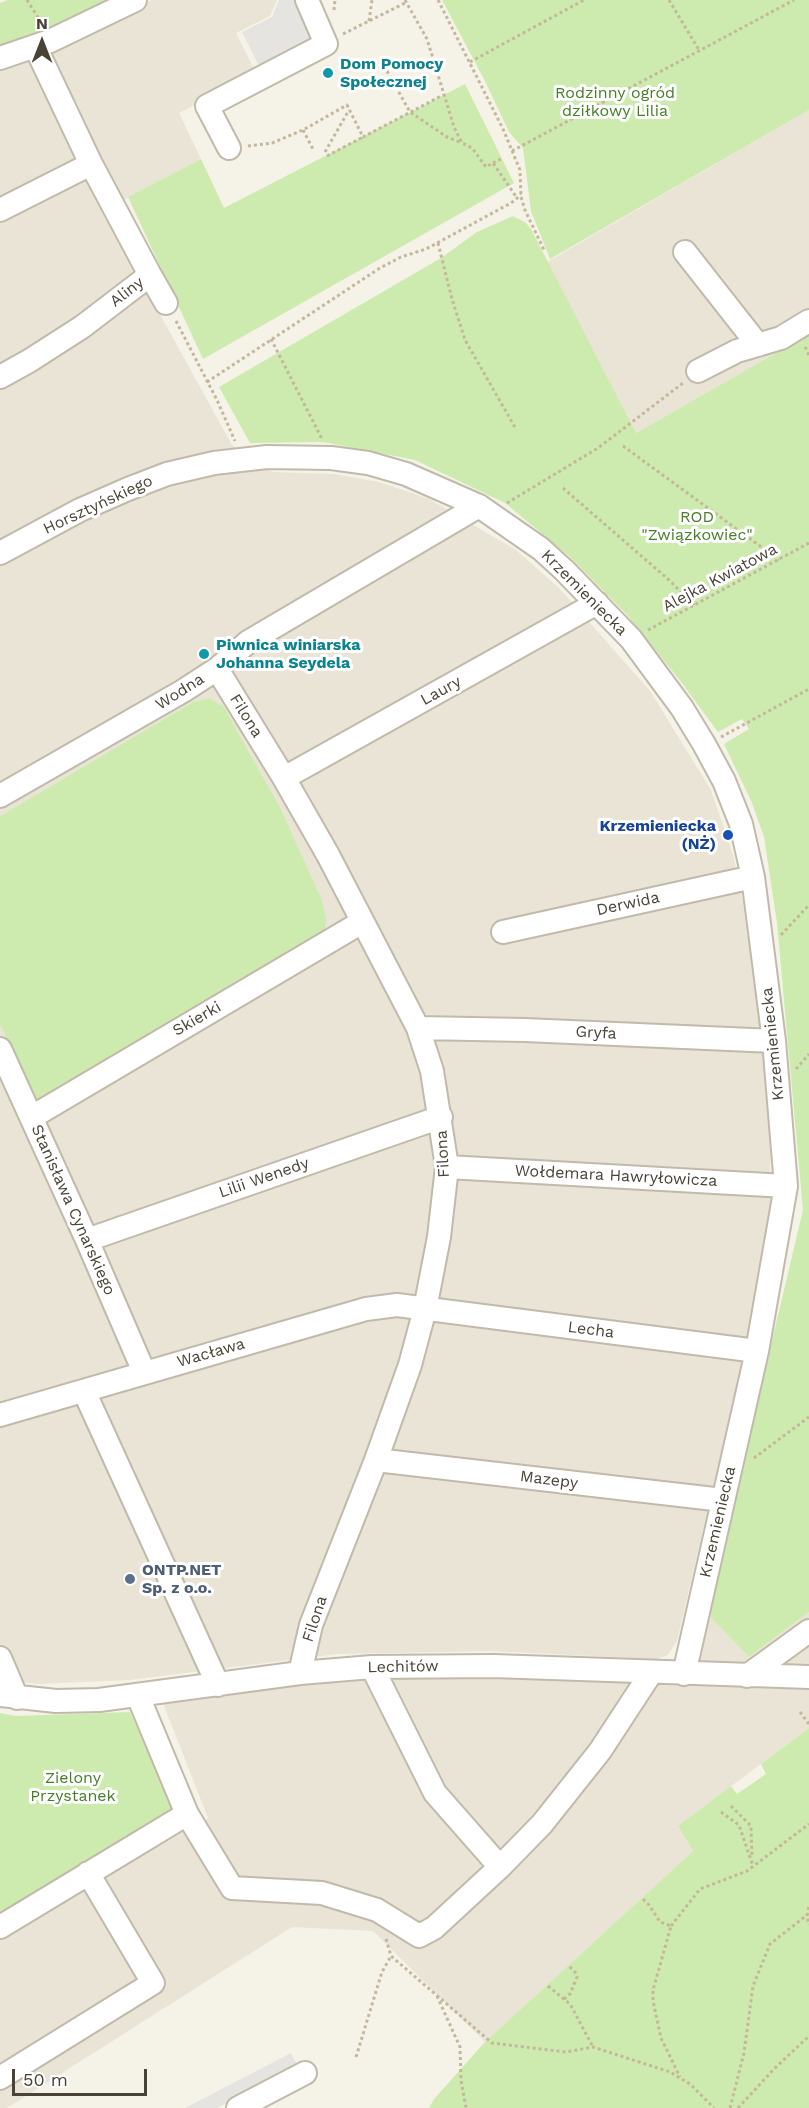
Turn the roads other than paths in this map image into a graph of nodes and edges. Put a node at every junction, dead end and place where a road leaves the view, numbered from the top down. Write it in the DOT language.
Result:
graph roads {
  1 [pos="135,0"];
  2 [pos="307,0"];
  3 [pos="35,46"];
  4 [pos="0,58"];
  5 [pos="229,148"];
  6 [pos="91,164"];
  7 [pos="0,210"];
  8 [pos="685,252"];
  9 [pos="150,274"];
  10 [pos="166,303"];
  11 [pos="809,321"];
  12 [pos="758,345"];
  13 [pos="698,371"];
  14 [pos="0,377"];
  15 [pos="489,506"];
  16 [pos="0,553"];
  17 [pos="597,603"];
  18 [pos="217,669"];
  19 [pos="284,778"];
  20 [pos="0,796"];
  21 [pos="753,877"];
  22 [pos="362,922"];
  23 [pos="503,932"];
  24 [pos="418,1028"];
  25 [pos="774,1041"];
  26 [pos="0,1049"];
  27 [pos="32,1117"];
  28 [pos="441,1117"];
  29 [pos="447,1167"];
  30 [pos="786,1186"];
  31 [pos="87,1240"];
  32 [pos="425,1309"];
  33 [pos="757,1351"];
  34 [pos="144,1372"];
  35 [pos="84,1391"];
  36 [pos="0,1414"];
  37 [pos="376,1460"];
  38 [pos="723,1500"];
  39 [pos="809,1631"];
  40 [pos="0,1658"];
  41 [pos="372,1667"];
  42 [pos="300,1673"];
  43 [pos="651,1673"];
  44 [pos="684,1674"];
  45 [pos="747,1676"];
  46 [pos="809,1677"];
  47 [pos="218,1685"];
  48 [pos="9,1696"];
  49 [pos="138,1696"];
  50 [pos="188,1814"];
  51 [pos="500,1867"];
  52 [pos="88,1873"];
  53 [pos="0,1927"];
  54 [pos="305,2073"];
  55 [pos="0,2078"];
  56 [pos="238,2108"];
  1 -- 3 [label="street"];
  2 -- 5 [label="street"];
  3 -- 4 [label="street"];
  3 -- 6 [label="street, Aliny"];
  6 -- 7 [label="street"];
  6 -- 9 [label="street, Aliny"];
  8 -- 12 [label="street"];
  9 -- 10 [label="street"];
  9 -- 14 [label="street, Aliny"];
  11 -- 12 [label="street"];
  12 -- 13 [label="street"];
  15 -- 16 [label="street, Horsztyńskiego"];
  15 -- 17 [label="street, Krzemieniecka"];
  15 -- 18 [label="street, Wodna"];
  17 -- 19 [label="street, Laury"];
  17 -- 21 [label="street, Krzemieniecka"];
  18 -- 19 [label="street, Filona"];
  18 -- 20 [label="street, Wodna"];
  19 -- 22 [label="street, Filona"];
  21 -- 23 [label="street, Derwida"];
  21 -- 25 [label="street, Krzemieniecka"];
  22 -- 24 [label="street, Filona"];
  22 -- 27 [label="street, Skierki"];
  24 -- 25 [label="street, Gryfa"];
  24 -- 28 [label="street, Filona"];
  25 -- 30 [label="street, Krzemieniecka"];
  26 -- 27 [label="street, Stanisława Cynarskiego"];
  27 -- 31 [label="street, Stanisława Cynarskiego"];
  28 -- 29 [label="street, Filona"];
  28 -- 31 [label="street, Lilii Wenedy"];
  29 -- 30 [label="street, Wołdemara Hawryłowicza"];
  29 -- 32 [label="street, Filona"];
  30 -- 33 [label="street, Krzemieniecka"];
  31 -- 34 [label="street, Stanisława Cynarskiego"];
  32 -- 33 [label="street, Lecha"];
  32 -- 34 [label="street, Wacława"];
  32 -- 37 [label="street, Filona"];
  33 -- 38 [label="street, Krzemieniecka"];
  34 -- 35 [label="street, Wacława"];
  35 -- 36 [label="street, Wacława"];
  35 -- 47 [label="street"];
  37 -- 38 [label="street, Mazepy"];
  37 -- 42 [label="street, Filona"];
  38 -- 44 [label="street, Krzemieniecka"];
  39 -- 45 [label="street"];
  40 -- 48 [label="street"];
  41 -- 42 [label="street, Lechitów"];
  41 -- 43 [label="street, Lechitów"];
  41 -- 51 [label="street"];
  42 -- 47 [label="street, Lechitów"];
  43 -- 44 [label="street, Lechitów"];
  43 -- 51 [label="street"];
  44 -- 45 [label="street, Lechitów"];
  45 -- 46 [label="street, Lechitów"];
  47 -- 49 [label="street, Lechitów"];
  48 -- 49 [label="street, Lechitów"];
  49 -- 50 [label="street"];
  50 -- 51 [label="street"];
  50 -- 52 [label="street"];
  52 -- 53 [label="street"];
  52 -- 55 [label="street"];
  54 -- 56 [label="street"];
}
